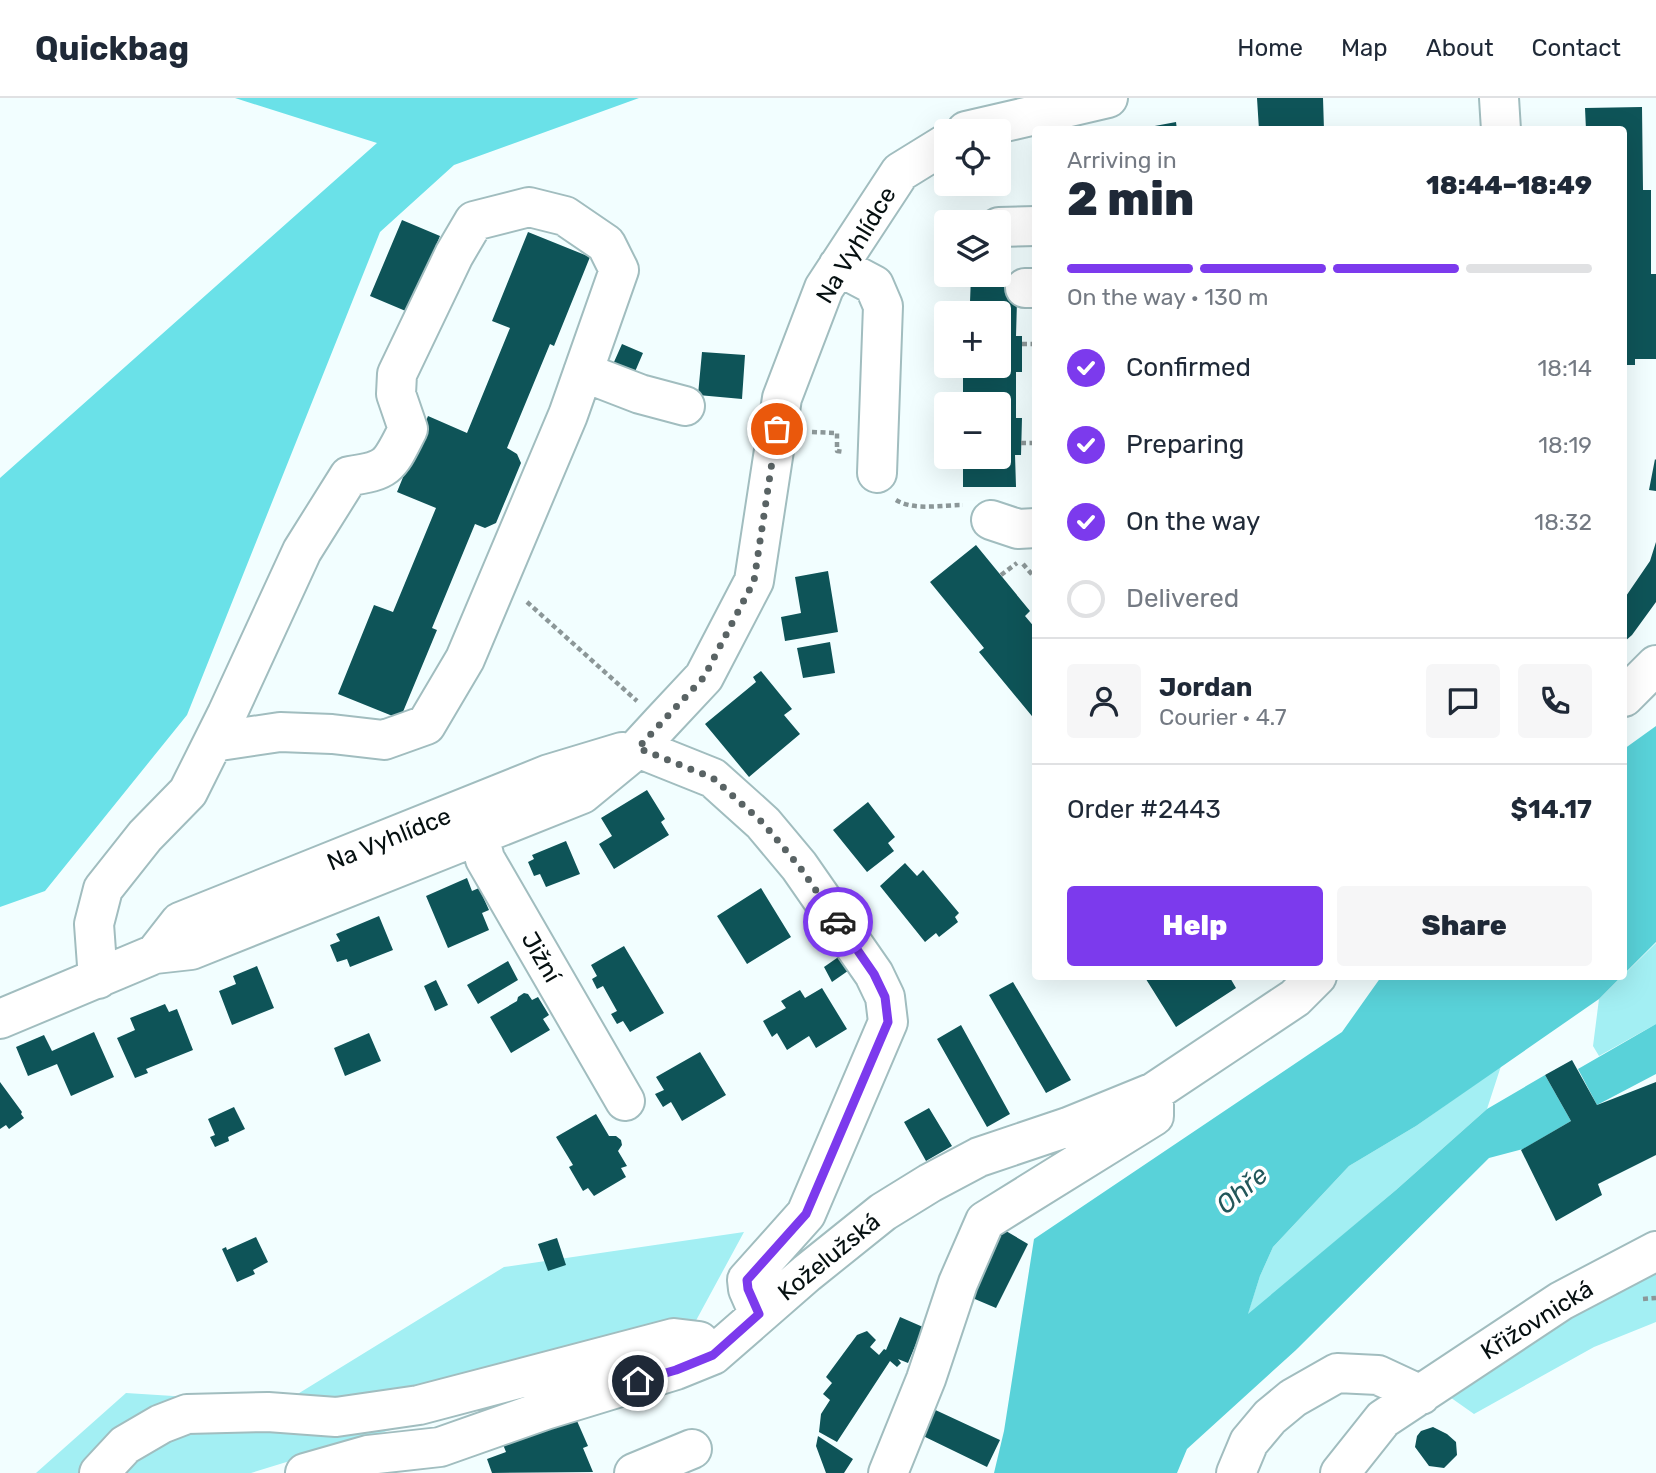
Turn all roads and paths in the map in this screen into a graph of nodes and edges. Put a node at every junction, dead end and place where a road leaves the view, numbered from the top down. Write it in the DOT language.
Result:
graph roads {
  1 [pos="1108,98"];
  2 [pos="1499,98"];
  3 [pos="1042,122"];
  4 [pos="1011,126"];
  5 [pos="1501,126"];
  6 [pos="934,151"];
  7 [pos="1032,226"];
  8 [pos="1011,227"];
  9 [pos="838,266"];
  10 [pos="1022,344"];
  11 [pos="1032,344"];
  12 [pos="583,372"];
  13 [pos="685,406"];
  14 [pos="1021,443"];
  15 [pos="1032,443"];
  16 [pos="877,472"];
  17 [pos="1020,536"];
  18 [pos="1032,568"];
  19 [pos="503,570"];
  20 [pos="1656,664"];
  21 [pos="1627,694"];
  22 [pos="649,736"];
  23 [pos="213,742"];
  24 [pos="475,822"];
  25 [pos="98,979"];
  26 [pos="1313,980"];
  27 [pos="0,1019"];
  28 [pos="1154,1092"];
  29 [pos="625,1101"];
  30 [pos="1656,1251"];
  31 [pos="759,1314"];
  32 [pos="713,1355"];
  33 [pos="1421,1395"];
  34 [pos="692,1449"];
  35 [pos="99,1473"];
  36 [pos="305,1473"];
  37 [pos="634,1473"];
  38 [pos="888,1473"];
  39 [pos="1236,1473"];
  40 [pos="1340,1473"];
  1 -- 3 [label="street"];
  2 -- 5 [label="street"];
  3 -- 4 [label="street"];
  6 -- 9 [label="street, Na Vyhlídce"];
  7 -- 8 [label="street"];
  9 -- 16 [label="street"];
  9 -- 22 [label="street, Na Vyhlídce"];
  10 -- 11 [label="path"];
  12 -- 13 [label="street"];
  12 -- 19 [label="street"];
  12 -- 23 [label="street"];
  14 -- 15 [label="path"];
  17 -- 18 [label="path"];
  19 -- 22 [label="path"];
  19 -- 23 [label="street"];
  20 -- 21 [label="street"];
  22 -- 24 [label="street, Na Vyhlídce"];
  22 -- 31 [label="street"];
  23 -- 25 [label="street"];
  24 -- 25 [label="street, Na Vyhlídce"];
  24 -- 29 [label="street, Jižní"];
  25 -- 27 [label="street, Na Vyhlídce"];
  26 -- 28 [label="street, Koželužská"];
  28 -- 31 [label="street, Koželužská"];
  28 -- 38 [label="street"];
  30 -- 33 [label="street, Křižovnická"];
  31 -- 32 [label="street, Koželužská"];
  32 -- 35 [label="street"];
  32 -- 36 [label="street, Koželužská"];
  33 -- 39 [label="street"];
  33 -- 40 [label="street, Křižovnická"];
  34 -- 37 [label="street"];
}
